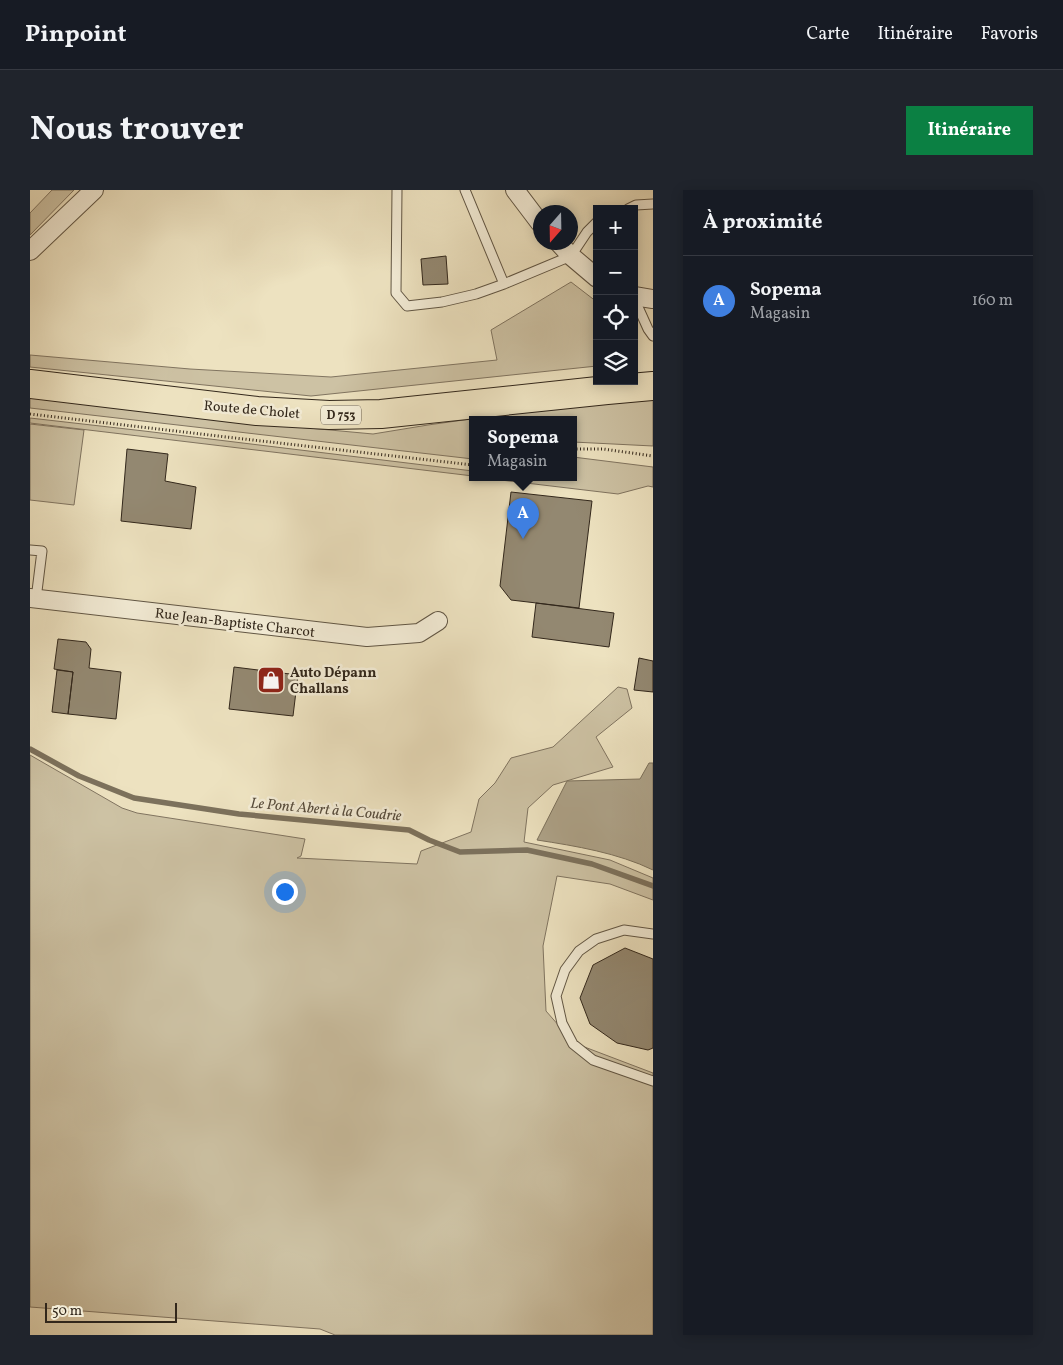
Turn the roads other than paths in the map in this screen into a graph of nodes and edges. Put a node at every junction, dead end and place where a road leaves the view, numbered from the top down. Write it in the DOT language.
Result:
graph roads {
  1 [pos="94,190"];
  2 [pos="397,190"];
  3 [pos="465,190"];
  4 [pos="516,190"];
  5 [pos="653,204"];
  6 [pos="636,205"];
  7 [pos="533,213"];
  8 [pos="593,226"];
  9 [pos="565,250"];
  10 [pos="30,251"];
  11 [pos="570,256"];
  12 [pos="593,275"];
  13 [pos="504,284"];
  14 [pos="638,297"];
  15 [pos="653,299"];
  16 [pos="638,306"];
  17 [pos="653,336"];
  18 [pos="30,384"];
  19 [pos="653,386"];
  20 [pos="30,550"];
  21 [pos="33,598"];
  22 [pos="438,621"];
  23 [pos="653,934"];
  24 [pos="653,1081"];
  1 -- 10 [label="street"];
  2 -- 13 [label="lane"];
  3 -- 13 [label="lane"];
  4 -- 7 [label="street"];
  5 -- 6 [label="lane"];
  8 -- 11 [label="lane"];
  9 -- 11 [label="street"];
  11 -- 12 [label="street"];
  11 -- 13 [label="lane"];
  14 -- 15 [label="street"];
  16 -- 17 [label="lane"];
  18 -- 19 [label="main road, Route de Cholet / D 753"];
  20 -- 21 [label="lane"];
  21 -- 22 [label="street, Rue Jean-Baptiste Charcot"];
  23 -- 24 [label="lane"];
}
